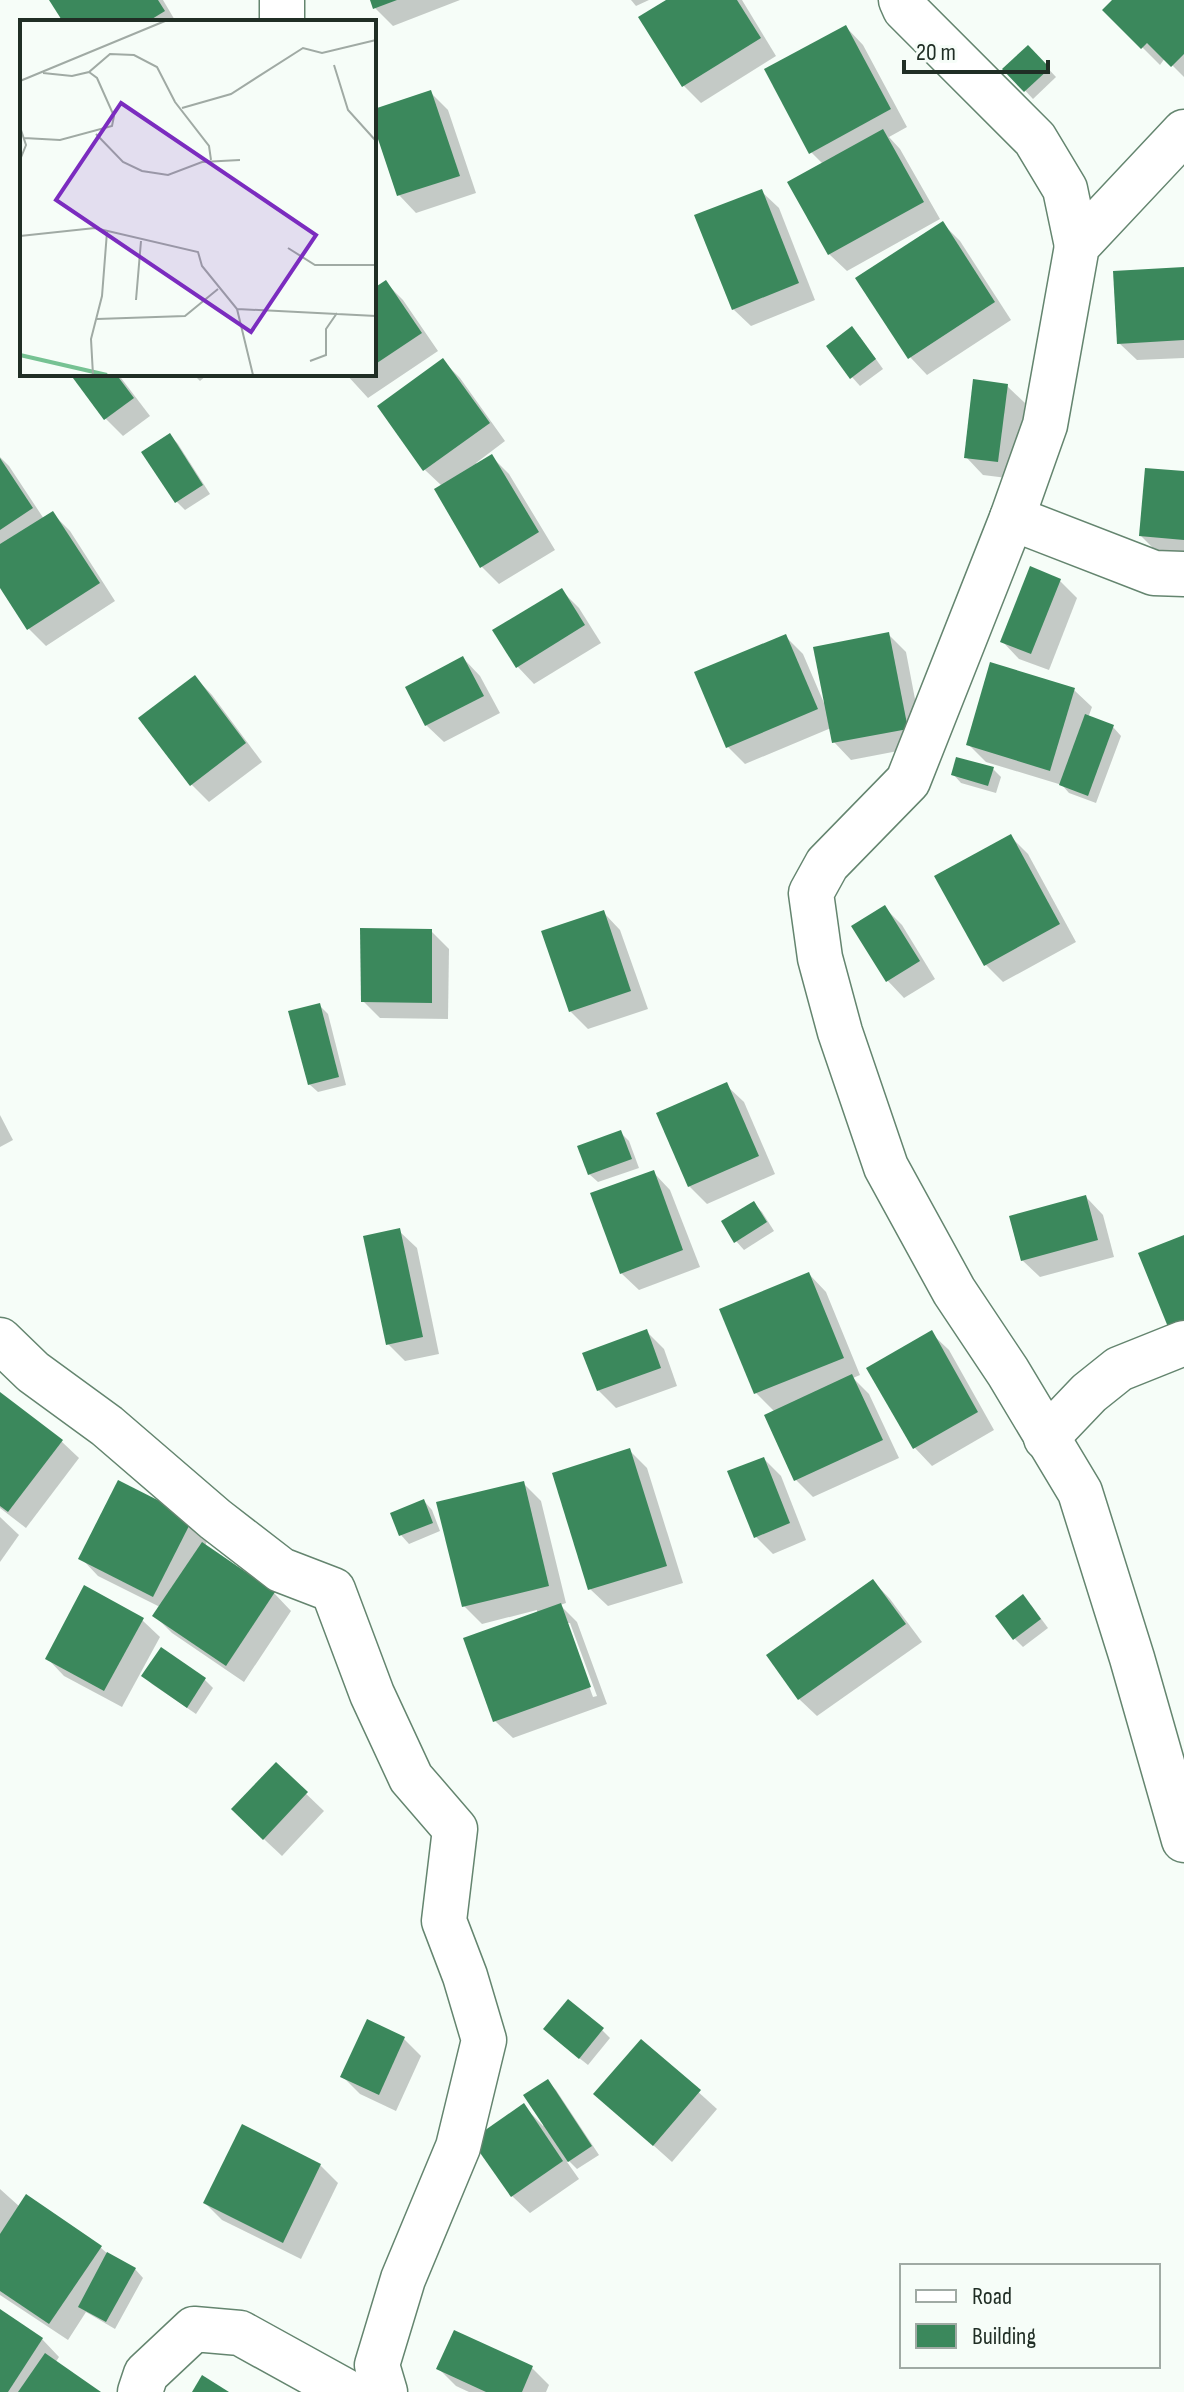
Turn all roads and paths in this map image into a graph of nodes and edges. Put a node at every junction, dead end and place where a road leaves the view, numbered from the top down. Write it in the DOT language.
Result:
graph roads {
  1 [pos="901,0"];
  2 [pos="1184,132"];
  3 [pos="1077,246"];
  4 [pos="1012,518"];
  5 [pos="1184,574"];
  6 [pos="0,1340"];
  7 [pos="1184,1343"];
  8 [pos="1046,1438"];
  9 [pos="1174,1771"];
  10 [pos="1184,1840"];
  11 [pos="140,2392"];
  12 [pos="347,2392"];
  13 [pos="385,2392"];
  1 -- 3 [label="street"];
  2 -- 3 [label="street"];
  3 -- 4 [label="street"];
  4 -- 5 [label="street"];
  4 -- 8 [label="street"];
  6 -- 13 [label="street"];
  7 -- 8 [label="street"];
  8 -- 9 [label="street"];
  9 -- 10 [label="street"];
  11 -- 12 [label="street"];
}
